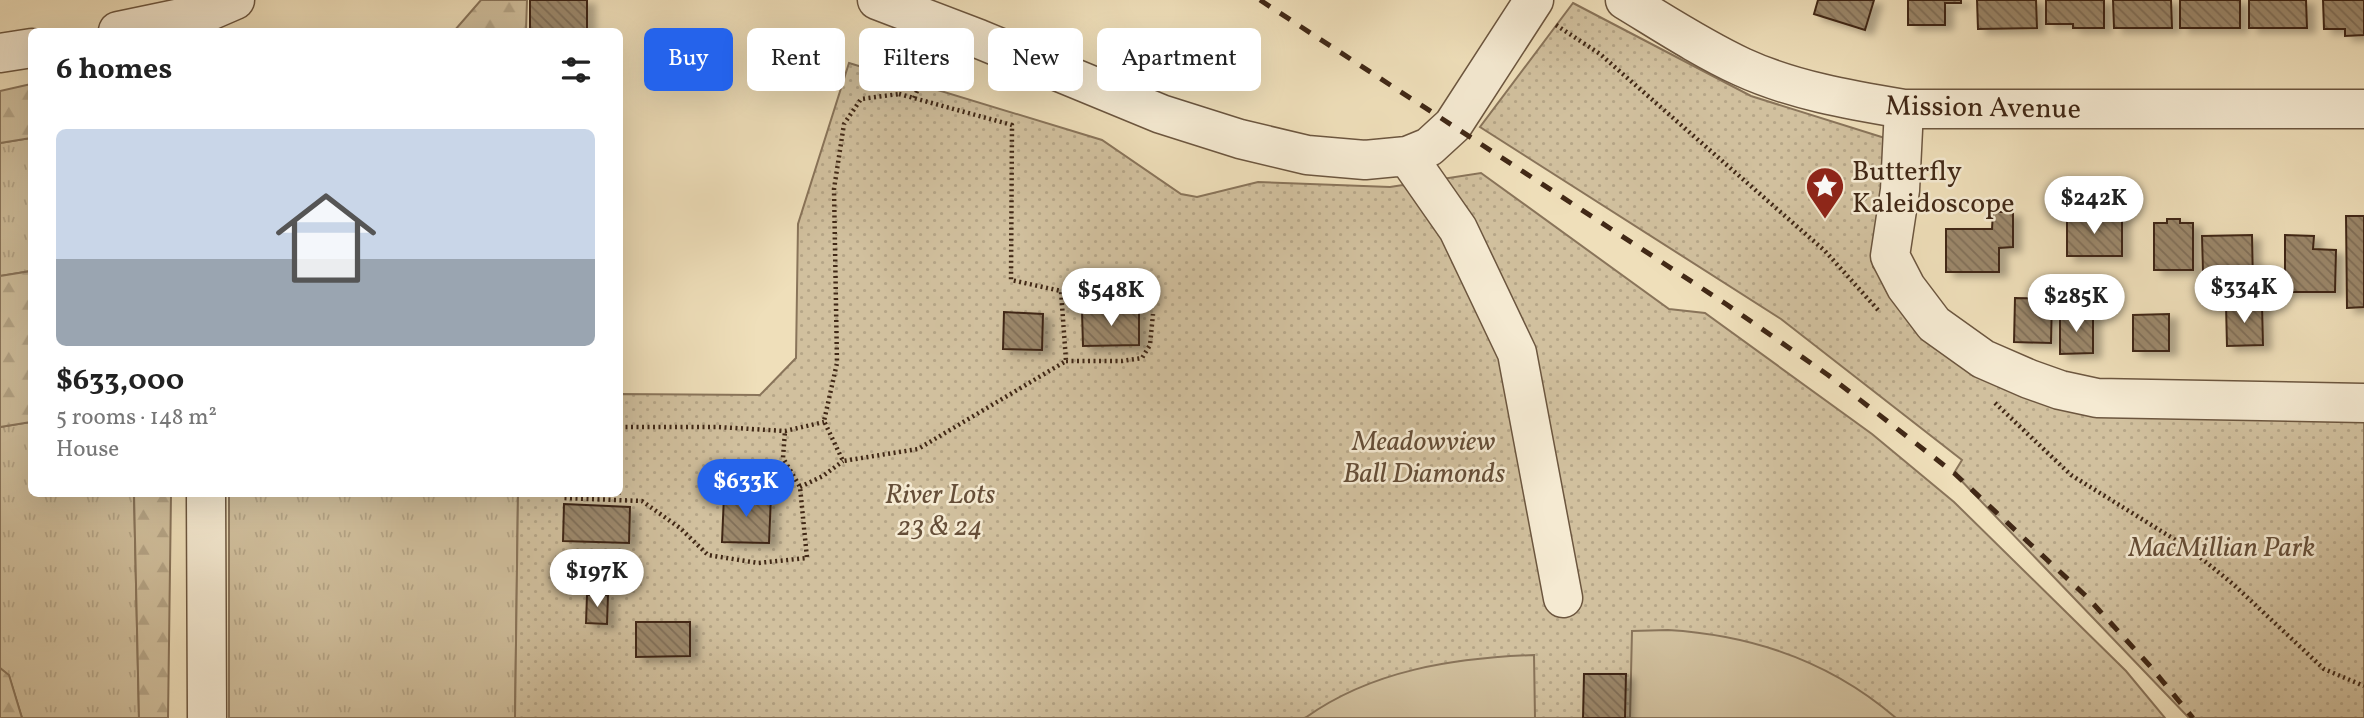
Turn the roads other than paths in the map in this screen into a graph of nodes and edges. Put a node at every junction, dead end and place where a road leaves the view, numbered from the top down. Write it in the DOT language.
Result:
graph roads {
  1 [pos="877,0"];
  2 [pos="1534,0"];
  3 [pos="1625,0"];
  4 [pos="212,11"];
  5 [pos="136,28"];
  6 [pos="28,49"];
  7 [pos="0,53"];
  8 [pos="1904,109"];
  9 [pos="2364,109"];
  10 [pos="1407,156"];
  11 [pos="2364,403"];
  12 [pos="206,497"];
  13 [pos="1563,598"];
  14 [pos="207,718"];
  1 -- 10 [label="street"];
  2 -- 10 [label="street"];
  3 -- 8 [label="street, Mission Avenue"];
  4 -- 5 [label="street"];
  6 -- 7 [label="street"];
  8 -- 9 [label="street, Mission Avenue"];
  8 -- 11 [label="street"];
  10 -- 13 [label="street"];
  12 -- 14 [label="street"];
}
